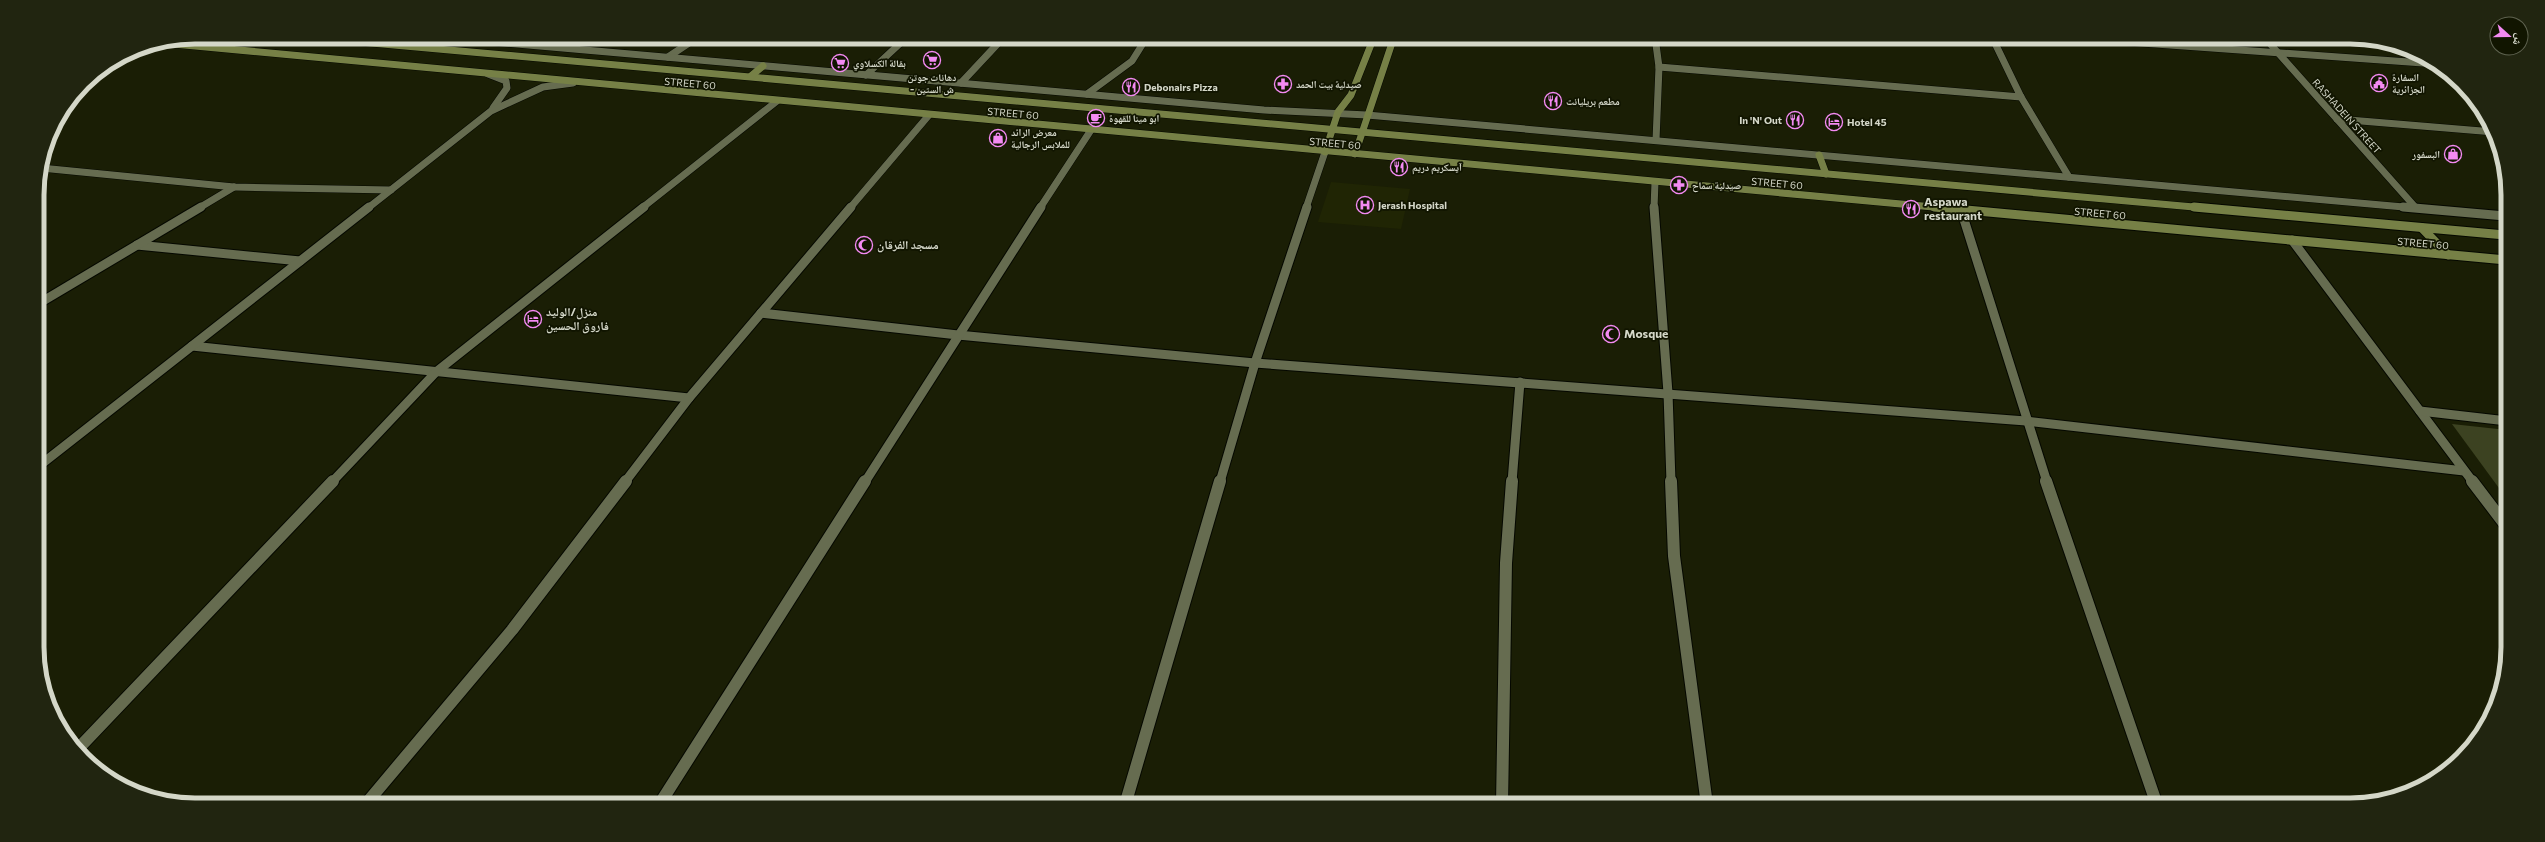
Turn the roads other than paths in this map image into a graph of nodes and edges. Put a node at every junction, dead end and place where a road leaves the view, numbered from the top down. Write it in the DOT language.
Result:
graph roads {
  1 [pos="385,44"];
  2 [pos="521,44"];
  3 [pos="576,44"];
  4 [pos="688,44"];
  5 [pos="899,44"];
  6 [pos="997,44"];
  7 [pos="1143,44"];
  8 [pos="1371,44"];
  9 [pos="1392,44"];
  10 [pos="1656,44"];
  11 [pos="1995,44"];
  12 [pos="2154,44"];
  13 [pos="2270,44"];
  14 [pos="179,45"];
  15 [pos="569,48"];
  16 [pos="2278,53"];
  17 [pos="668,57"];
  18 [pos="2424,63"];
  19 [pos="763,66"];
  20 [pos="1659,67"];
  21 [pos="488,74"];
  22 [pos="866,75"];
  23 [pos="751,76"];
  24 [pos="581,82"];
  25 [pos="961,83"];
  26 [pos="1087,94"];
  27 [pos="2021,97"];
  28 [pos="777,101"];
  29 [pos="491,111"];
  30 [pos="1338,112"];
  31 [pos="929,115"];
  32 [pos="1367,115"];
  33 [pos="2337,119"];
  34 [pos="1333,129"];
  35 [pos="1092,130"];
  36 [pos="2487,131"];
  37 [pos="1362,132"];
  38 [pos="1656,140"];
  39 [pos="1325,152"];
  40 [pos="1355,154"];
  41 [pos="1819,155"];
  42 [pos="46,169"];
  43 [pos="1826,174"];
  44 [pos="2068,177"];
  45 [pos="1654,182"];
  46 [pos="234,187"];
  47 [pos="391,190"];
  48 [pos="2416,208"];
  49 [pos="1961,210"];
  50 [pos="2501,216"];
  51 [pos="2422,228"];
  52 [pos="2501,235"];
  53 [pos="2292,240"];
  54 [pos="137,246"];
  55 [pos="2448,255"];
  56 [pos="2501,260"];
  57 [pos="300,261"];
  58 [pos="44,300"];
  59 [pos="761,313"];
  60 [pos="958,335"];
  61 [pos="192,346"];
  62 [pos="1255,363"];
  63 [pos="436,372"];
  64 [pos="1520,382"];
  65 [pos="1668,393"];
  66 [pos="689,398"];
  67 [pos="2420,411"];
  68 [pos="2026,420"];
  69 [pos="2501,420"];
  70 [pos="44,462"];
  71 [pos="2464,472"];
  72 [pos="2501,519"];
  73 [pos="80,746"];
  74 [pos="371,798"];
  75 [pos="663,798"];
  76 [pos="1127,798"];
  77 [pos="1502,798"];
  78 [pos="1706,798"];
  79 [pos="2154,798"];
  1 -- 23 [label="main road, STREET 60"];
  2 -- 15 [label="street"];
  3 -- 15 [label="street"];
  4 -- 17 [label="street"];
  5 -- 22 [label="street"];
  6 -- 25 [label="street"];
  7 -- 26 [label="street"];
  8 -- 30 [label="main road"];
  9 -- 32 [label="main road"];
  10 -- 20 [label="street"];
  11 -- 27 [label="street"];
  12 -- 16 [label="street"];
  13 -- 16 [label="street, RASHADEIN STREET"];
  14 -- 21 [label="main road, STREET 60"];
  15 -- 17 [label="street"];
  16 -- 18 [label="street"];
  16 -- 33 [label="street, RASHADEIN STREET"];
  17 -- 19 [label="street"];
  19 -- 22 [label="street"];
  19 -- 23 [label="main road"];
  20 -- 27 [label="street"];
  20 -- 38 [label="street"];
  21 -- 24 [label="main road, STREET 60"];
  21 -- 29 [label="street"];
  22 -- 25 [label="street"];
  23 -- 34 [label="main road, STREET 60"];
  24 -- 28 [label="main road, STREET 60"];
  24 -- 29 [label="street"];
  25 -- 26 [label="street"];
  26 -- 30 [label="street"];
  27 -- 44 [label="street"];
  28 -- 31 [label="main road, STREET 60"];
  28 -- 63 [label="street"];
  29 -- 47 [label="street"];
  30 -- 32 [label="street"];
  30 -- 34 [label="main road"];
  31 -- 35 [label="main road, STREET 60"];
  31 -- 59 [label="street"];
  32 -- 37 [label="main road"];
  32 -- 38 [label="street"];
  33 -- 36 [label="street"];
  33 -- 48 [label="street, RASHADEIN STREET"];
  34 -- 37 [label="main road, STREET 60"];
  34 -- 39 [label="main road"];
  35 -- 39 [label="main road, STREET 60"];
  35 -- 60 [label="street"];
  37 -- 40 [label="main road"];
  37 -- 43 [label="main road, STREET 60"];
  38 -- 41 [label="street"];
  39 -- 40 [label="main road, STREET 60"];
  39 -- 62 [label="street"];
  40 -- 45 [label="main road, STREET 60"];
  41 -- 43 [label="main road"];
  41 -- 44 [label="street"];
  42 -- 46 [label="street"];
  43 -- 51 [label="main road, STREET 60"];
  44 -- 48 [label="street"];
  45 -- 49 [label="main road, STREET 60"];
  45 -- 65 [label="street"];
  46 -- 47 [label="street"];
  46 -- 54 [label="street"];
  47 -- 57 [label="street"];
  48 -- 50 [label="street"];
  49 -- 53 [label="main road, STREET 60"];
  49 -- 68 [label="street"];
  51 -- 52 [label="main road, STREET 60"];
  51 -- 55 [label="main road"];
  53 -- 55 [label="main road, STREET 60"];
  53 -- 67 [label="street"];
  54 -- 57 [label="street"];
  54 -- 58 [label="street"];
  55 -- 56 [label="main road, STREET 60"];
  57 -- 61 [label="street"];
  59 -- 60 [label="street"];
  59 -- 66 [label="street"];
  60 -- 62 [label="street"];
  60 -- 75 [label="street"];
  61 -- 63 [label="street"];
  61 -- 70 [label="street"];
  62 -- 64 [label="street"];
  62 -- 76 [label="street"];
  63 -- 66 [label="street"];
  63 -- 73 [label="street"];
  64 -- 65 [label="street"];
  64 -- 77 [label="street"];
  65 -- 68 [label="street"];
  65 -- 78 [label="street"];
  66 -- 74 [label="street"];
  67 -- 69 [label="street"];
  67 -- 71 [label="street"];
  68 -- 71 [label="street"];
  68 -- 79 [label="street"];
  71 -- 72 [label="street"];
}
